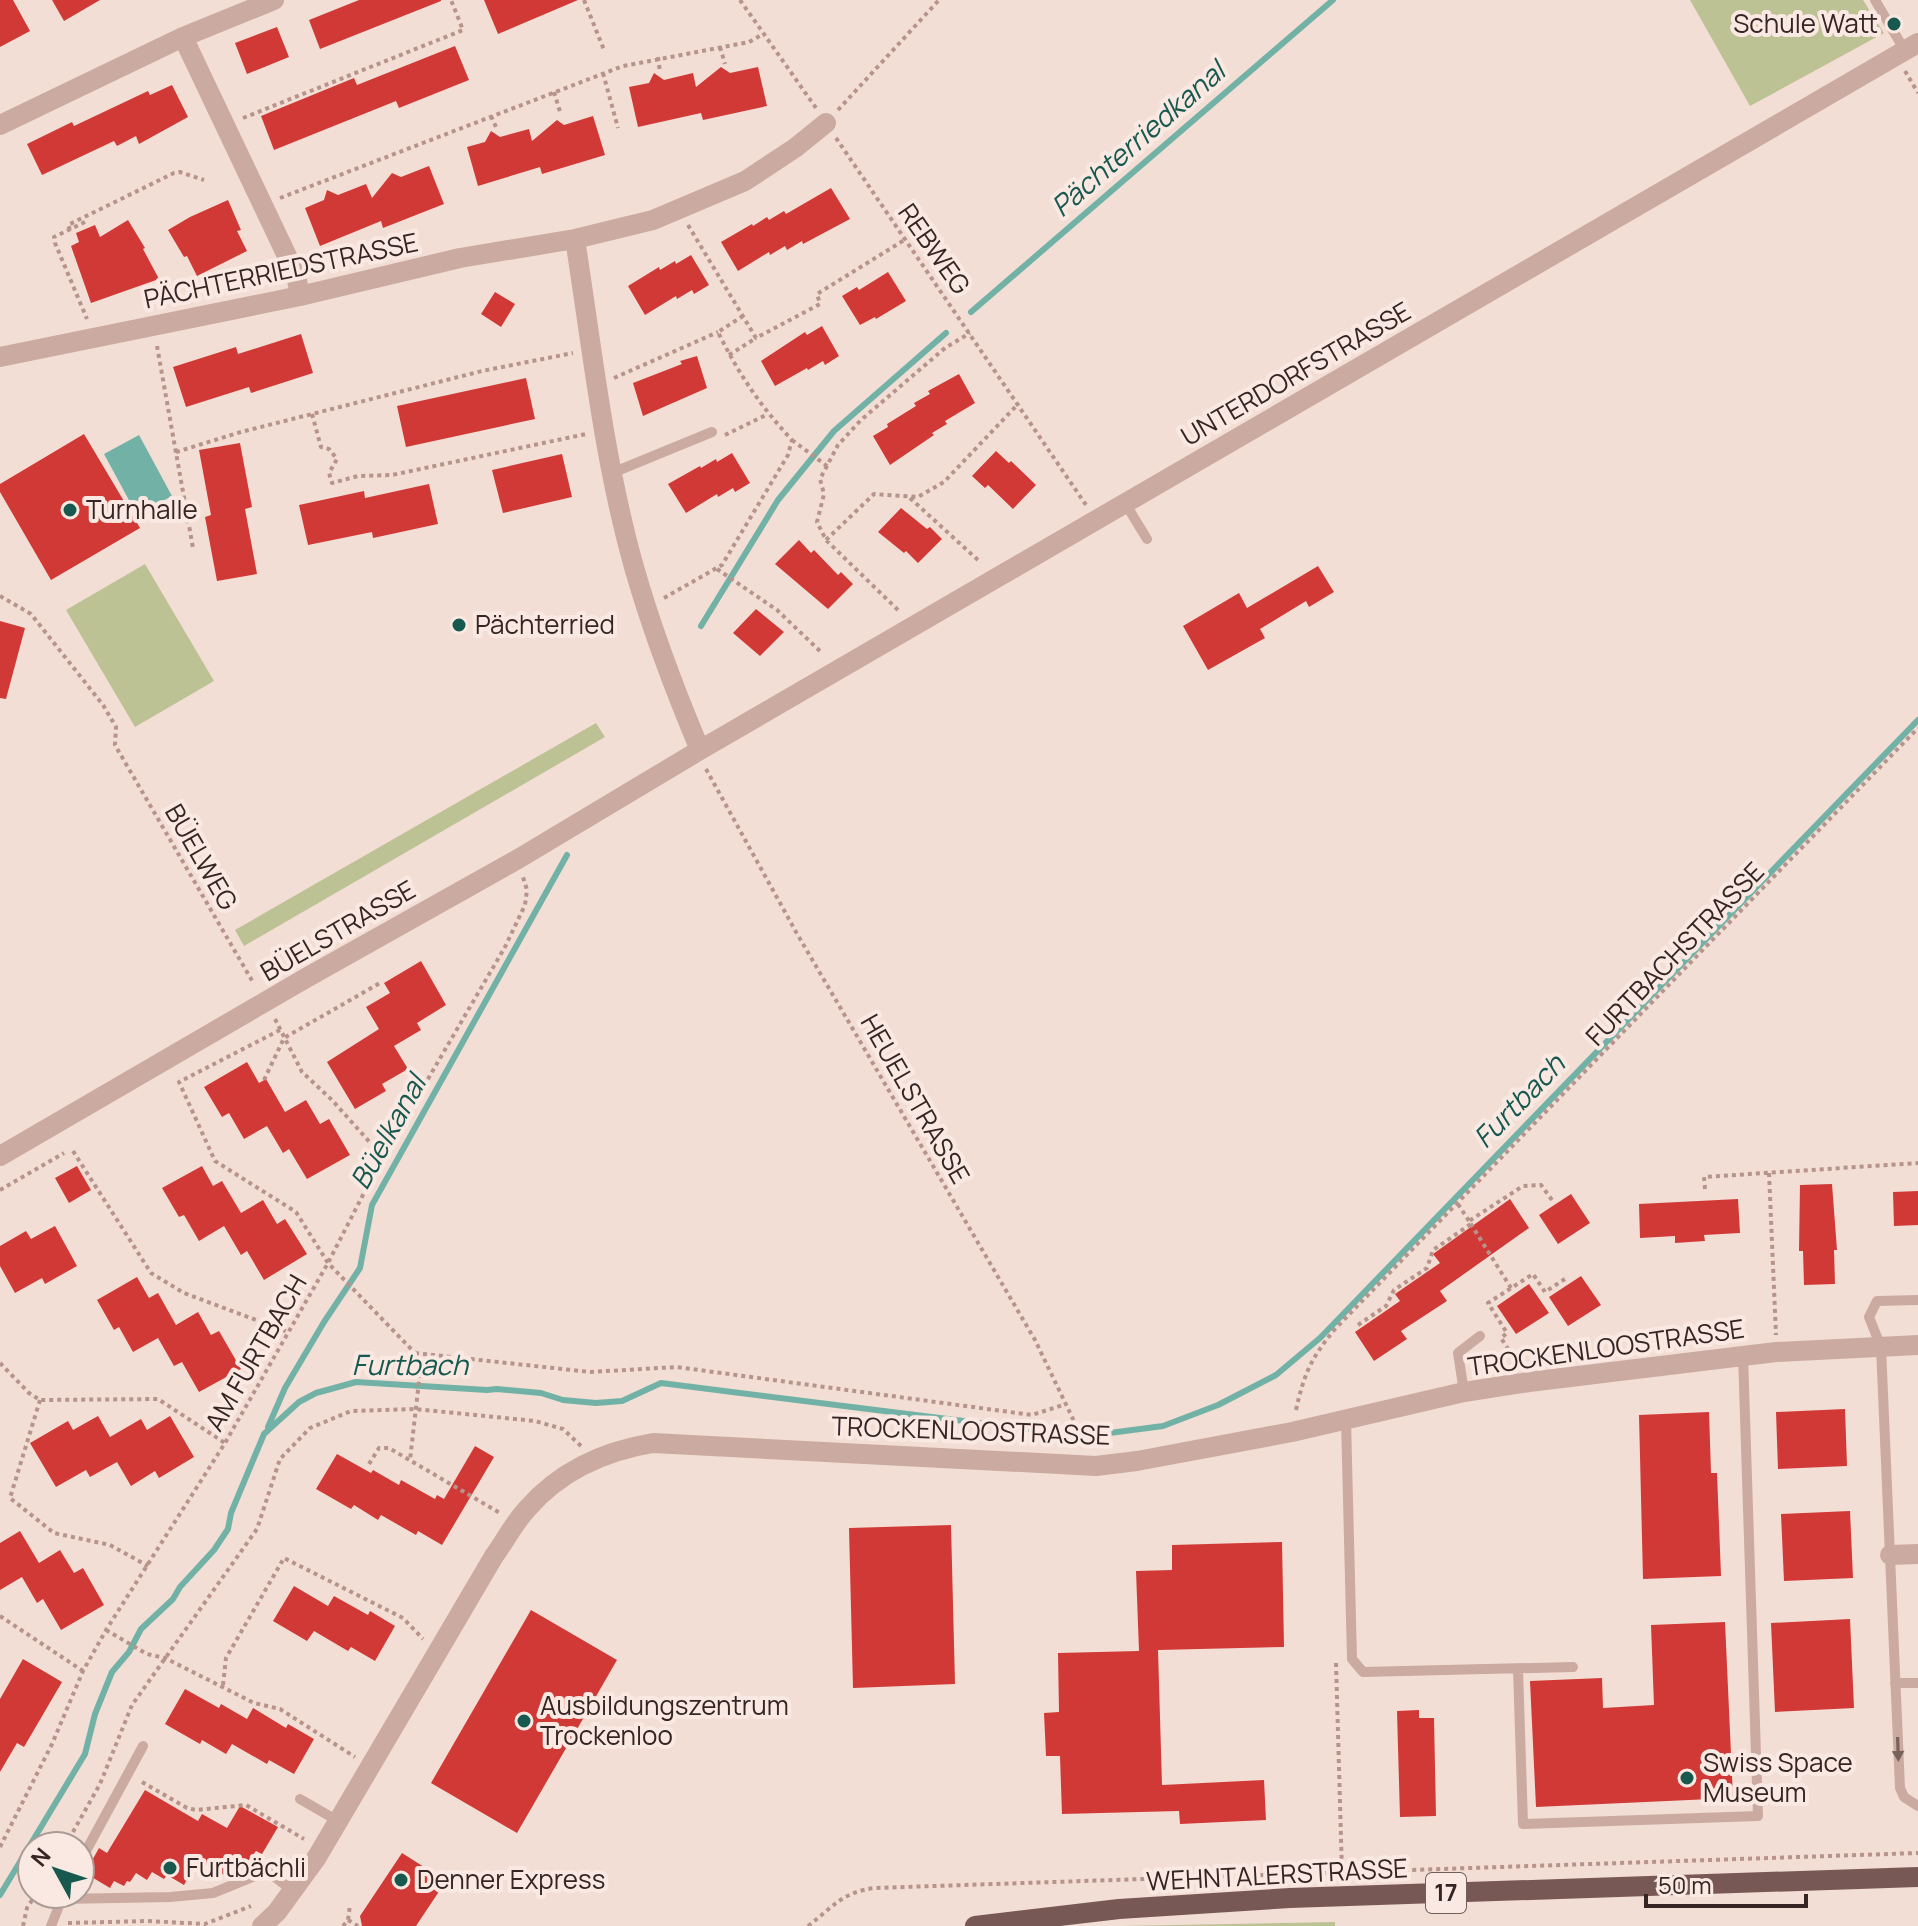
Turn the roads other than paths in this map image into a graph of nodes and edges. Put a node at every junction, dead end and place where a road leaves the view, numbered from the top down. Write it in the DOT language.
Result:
graph roads {
  1 [pos="274,0"];
  2 [pos="1875,0"];
  3 [pos="183,37"];
  4 [pos="1912,47"];
  5 [pos="826,123"];
  6 [pos="0,125"];
  7 [pos="575,239"];
  8 [pos="300,296"];
  9 [pos="0,357"];
  10 [pos="712,432"];
  11 [pos="612,473"];
  12 [pos="1125,503"];
  13 [pos="1147,539"];
  14 [pos="698,751"];
  15 [pos="0,1156"];
  16 [pos="1918,1300"];
  17 [pos="1480,1336"];
  18 [pos="1918,1345"];
  19 [pos="1881,1347"];
  20 [pos="1743,1355"];
  21 [pos="1464,1392"];
  22 [pos="1346,1420"];
  23 [pos="1918,1554"];
  24 [pos="1890,1555"];
  25 [pos="1573,1667"];
  26 [pos="1518,1669"];
  27 [pos="1895,1683"];
  28 [pos="1918,1683"];
  29 [pos="143,1746"];
  30 [pos="300,1799"];
  31 [pos="1918,1806"];
  32 [pos="338,1821"];
  33 [pos="96,1833"];
  34 [pos="1918,1877"];
  35 [pos="293,1891"];
  36 [pos="96,1896"];
  37 [pos="262,1926"];
  38 [pos="975,1926"];
  1 -- 3 [label="street"];
  2 -- 4 [label="lane"];
  3 -- 6 [label="street"];
  3 -- 8 [label="street"];
  4 -- 12 [label="street, UNTERDORFSTRASSE"];
  5 -- 7 [label="street, PÄCHTERRIEDSTRASSE"];
  7 -- 8 [label="street, PÄCHTERRIEDSTRASSE"];
  7 -- 11 [label="street"];
  8 -- 9 [label="street, PÄCHTERRIEDSTRASSE"];
  10 -- 11 [label="lane"];
  11 -- 14 [label="street"];
  12 -- 13 [label="lane"];
  12 -- 14 [label="street, UNTERDORFSTRASSE"];
  14 -- 15 [label="street, BÜELSTRASSE"];
  16 -- 19 [label="lane"];
  17 -- 21 [label="lane"];
  18 -- 19 [label="street, TROCKENLOOSTRASSE"];
  19 -- 20 [label="street, TROCKENLOOSTRASSE"];
  19 -- 24 [label="lane"];
  20 -- 21 [label="street, TROCKENLOOSTRASSE"];
  20 -- 26 [label="lane"];
  21 -- 22 [label="street, TROCKENLOOSTRASSE"];
  22 -- 26 [label="lane"];
  22 -- 32 [label="street, TROCKENLOOSTRASSE"];
  23 -- 24 [label="street"];
  24 -- 27 [label="lane"];
  25 -- 26 [label="lane"];
  27 -- 28 [label="lane"];
  27 -- 31 [label="lane, one-way"];
  29 -- 33 [label="lane"];
  30 -- 32 [label="lane"];
  32 -- 35 [label="street, TROCKENLOOSTRASSE"];
  34 -- 38 [label="main road, WEHNTALERSTRASSE / 17"];
  35 -- 36 [label="lane"];
  35 -- 37 [label="street, TROCKENLOOSTRASSE"];
}
